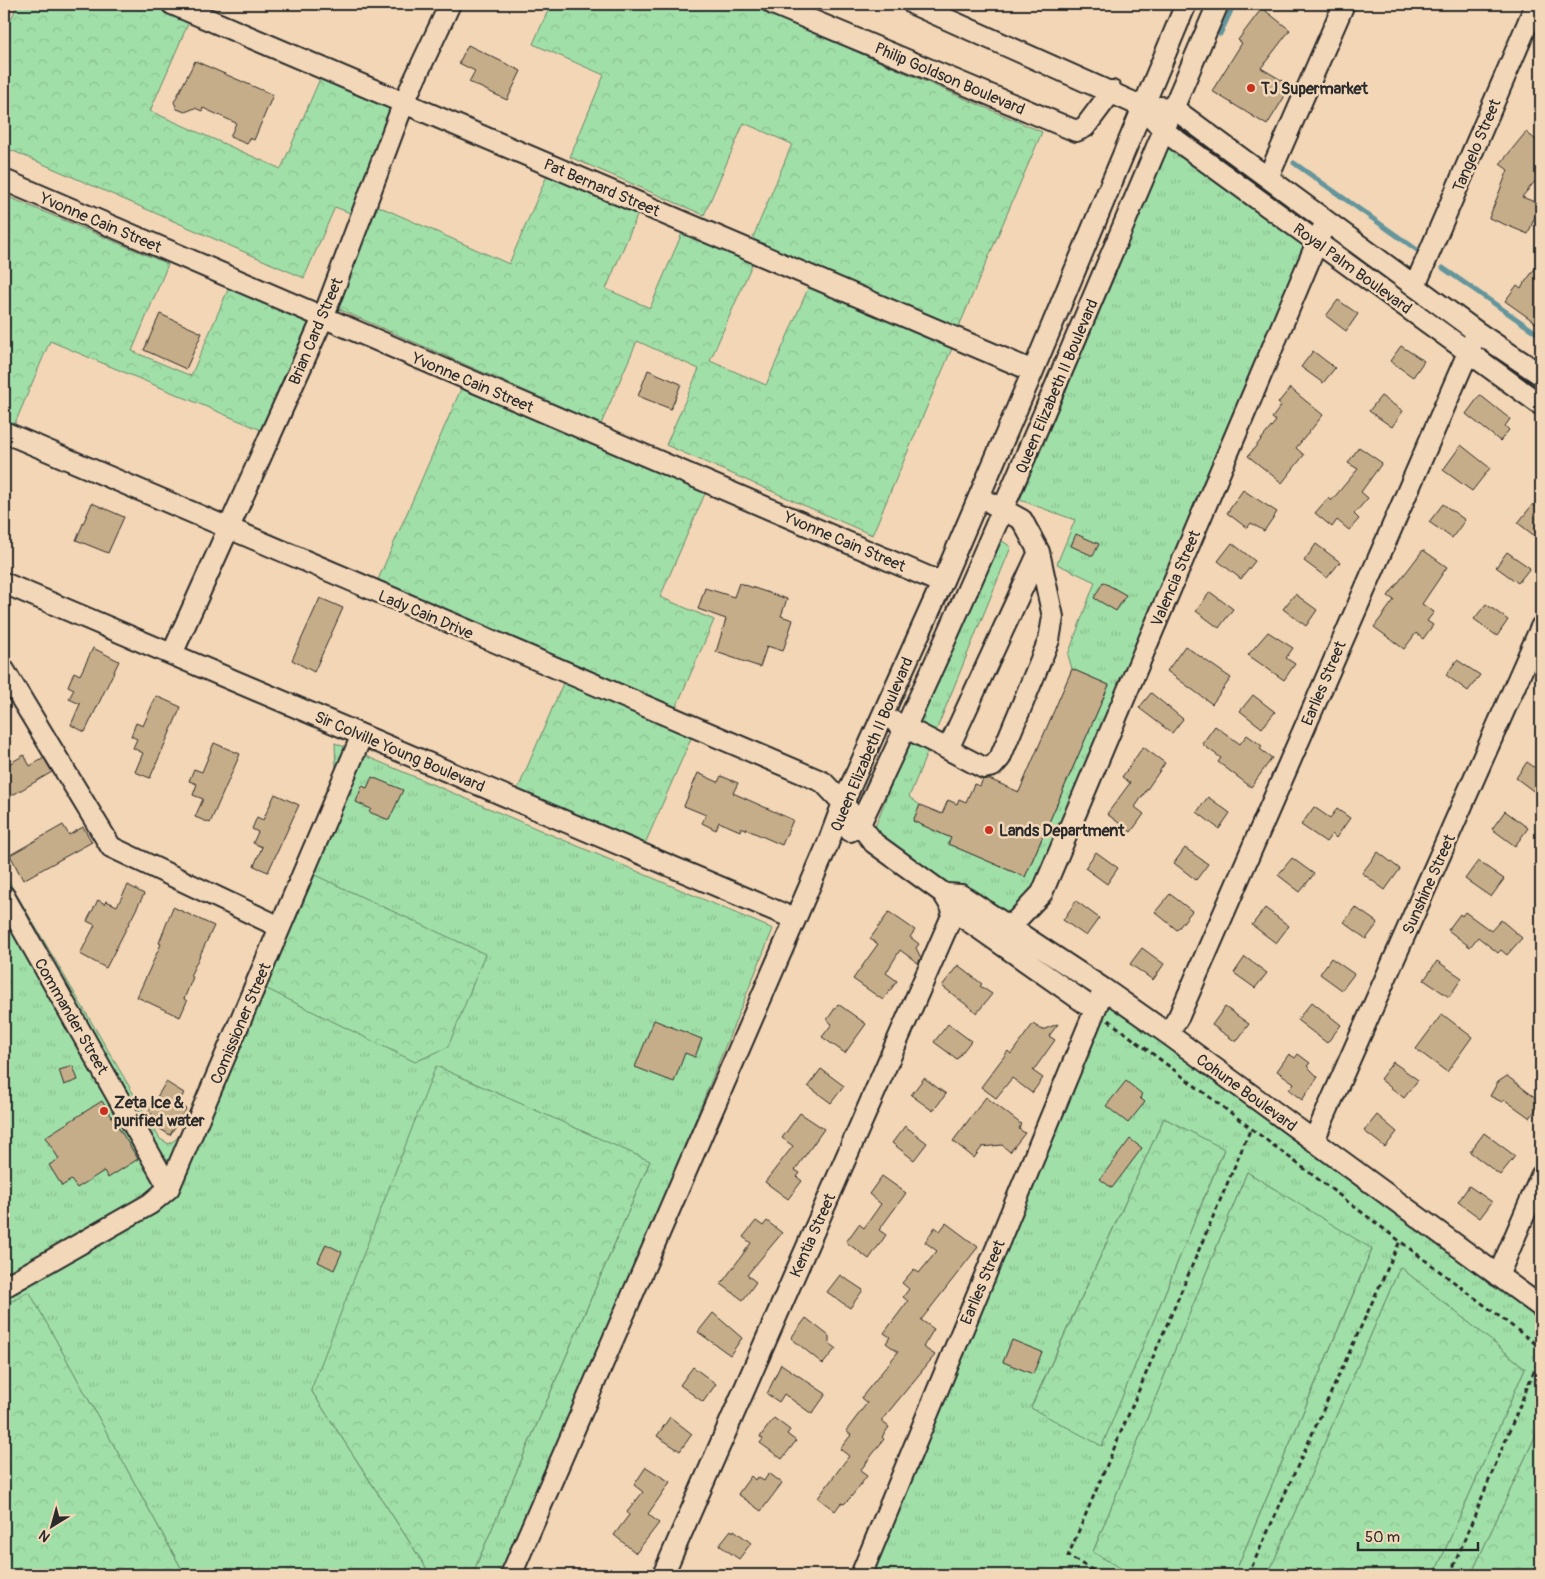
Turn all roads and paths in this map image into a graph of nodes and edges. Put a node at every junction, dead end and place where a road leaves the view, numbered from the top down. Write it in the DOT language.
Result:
graph roads {
  1 [pos="172,4"];
  2 [pos="450,4"];
  3 [pos="773,4"];
  4 [pos="914,4"];
  5 [pos="1186,4"];
  6 [pos="1218,4"];
  7 [pos="1344,4"];
  8 [pos="1536,4"];
  9 [pos="1112,91"];
  10 [pos="404,102"];
  11 [pos="1143,107"];
  12 [pos="1173,108"];
  13 [pos="1164,130"];
  14 [pos="1268,178"];
  15 [pos="4,180"];
  16 [pos="1326,221"];
  17 [pos="1317,241"];
  18 [pos="1415,286"];
  19 [pos="323,318"];
  20 [pos="1476,332"];
  21 [pos="1467,351"];
  22 [pos="1033,371"];
  23 [pos="1541,375"];
  24 [pos="1541,405"];
  25 [pos="4,432"];
  26 [pos="978,497"];
  27 [pos="1003,508"];
  28 [pos="228,530"];
  29 [pos="1039,552"];
  30 [pos="4,583"];
  31 [pos="942,583"];
  32 [pos="1541,627"];
  33 [pos="172,654"];
  34 [pos="4,670"];
  35 [pos="882,716"];
  36 [pos="906,728"];
  37 [pos="362,735"];
  38 [pos="948,749"];
  39 [pos="843,803"];
  40 [pos="859,826"];
  41 [pos="827,846"];
  42 [pos="4,896"];
  43 [pos="953,900"];
  44 [pos="795,919"];
  45 [pos="280,927"];
  46 [pos="1010,927"];
  47 [pos="1104,989"];
  48 [pos="1095,1010"];
  49 [pos="1168,1034"];
  50 [pos="1251,1128"];
  51 [pos="1314,1140"];
  52 [pos="1541,1176"];
  53 [pos="169,1188"];
  54 [pos="1400,1240"];
  55 [pos="1498,1276"];
  56 [pos="4,1287"];
  57 [pos="1541,1307"];
  58 [pos="1541,1348"];
  59 [pos="1541,1354"];
  60 [pos="511,1575"];
  61 [pos="663,1575"];
  62 [pos="861,1575"];
  63 [pos="1101,1575"];
  64 [pos="1248,1575"];
  65 [pos="1450,1575"];
  1 -- 10 [label="street, Pat Bernard Street"];
  2 -- 10 [label="street, Brian Card Street"];
  3 -- 9 [label="street, Philip Goldson Boulevard"];
  4 -- 9 [label="street"];
  5 -- 11 [label="street, Queen Elizabeth II Boulevard"];
  6 -- 12 [label="street, Queen Elizabeth II Boulevard"];
  7 -- 14 [label="street"];
  8 -- 18 [label="street, Tangelo Street"];
  9 -- 11 [label="street"];
  10 -- 19 [label="street, Brian Card Street"];
  10 -- 22 [label="street, Pat Bernard Street"];
  11 -- 12 [label="street"];
  11 -- 13 [label="street, Royal Palm Boulevard"];
  11 -- 22 [label="street, Queen Elizabeth II Boulevard"];
  12 -- 13 [label="street, Queen Elizabeth II Boulevard"];
  12 -- 14 [label="street, Royal Palm Boulevard"];
  13 -- 17 [label="street, Royal Palm Boulevard"];
  13 -- 27 [label="street, Queen Elizabeth II Boulevard"];
  14 -- 16 [label="street, Royal Palm Boulevard"];
  15 -- 19 [label="street, Yvonne Cain Street"];
  16 -- 17 [label="street, Valencia Street"];
  16 -- 18 [label="street, Royal Palm Boulevard"];
  17 -- 21 [label="street, Royal Palm Boulevard"];
  17 -- 46 [label="street, Valencia Street"];
  18 -- 20 [label="street, Royal Palm Boulevard"];
  19 -- 28 [label="street, Brian Card Street"];
  19 -- 31 [label="street, Yvonne Cain Street"];
  20 -- 21 [label="street, Earlies Street"];
  20 -- 23 [label="street, Royal Palm Boulevard"];
  21 -- 24 [label="street, Royal Palm Boulevard"];
  21 -- 49 [label="street, Earlies Street"];
  22 -- 26 [label="street, Queen Elizabeth II Boulevard"];
  25 -- 28 [label="street, Lady Cain Drive"];
  26 -- 27 [label="street"];
  26 -- 31 [label="street, Queen Elizabeth II Boulevard"];
  27 -- 29 [label="street"];
  27 -- 36 [label="street, Queen Elizabeth II Boulevard"];
  28 -- 33 [label="street, Brian Card Street"];
  28 -- 39 [label="street, Lady Cain Drive"];
  29 -- 38 [label="street"];
  29 -- 38 [label="street"];
  30 -- 33 [label="street, Sir Colville Young Boulevard"];
  31 -- 35 [label="street, Queen Elizabeth II Boulevard"];
  32 -- 51 [label="street, Sunshine Street"];
  33 -- 37 [label="street, Sir Colville Young Boulevard"];
  34 -- 45 [label="street"];
  35 -- 36 [label="street"];
  35 -- 39 [label="street, Queen Elizabeth II Boulevard"];
  36 -- 38 [label="street"];
  36 -- 40 [label="street, Queen Elizabeth II Boulevard"];
  37 -- 44 [label="street, Sir Colville Young Boulevard"];
  37 -- 45 [label="street, Comissioner Street"];
  39 -- 40 [label="street, Lady Cain Drive"];
  39 -- 41 [label="street, Queen Elizabeth II Boulevard"];
  40 -- 41 [label="street, Queen Elizabeth II Boulevard"];
  40 -- 43 [label="street, Cohune Boulevard"];
  41 -- 44 [label="street"];
  42 -- 53 [label="street, Commander Street"];
  43 -- 46 [label="street, Cohune Boulevard"];
  43 -- 48 [label="street, Cohune Boulevard"];
  43 -- 61 [label="street, Kentia Street"];
  44 -- 60 [label="street"];
  45 -- 53 [label="street, Comissioner Street"];
  46 -- 47 [label="street, Cohune Boulevard"];
  47 -- 48 [label="street, Earlies Street"];
  47 -- 49 [label="street, Cohune Boulevard"];
  48 -- 50 [label="path"];
  48 -- 62 [label="street, Earlies Street"];
  49 -- 51 [label="street, Cohune Boulevard"];
  50 -- 54 [label="path"];
  50 -- 63 [label="path"];
  51 -- 55 [label="street, Cohune Boulevard"];
  52 -- 55 [label="street"];
  53 -- 56 [label="street, Comissioner Street"];
  54 -- 58 [label="path"];
  54 -- 64 [label="path"];
  55 -- 57 [label="street, Cohune Boulevard"];
  59 -- 65 [label="path"];
}
